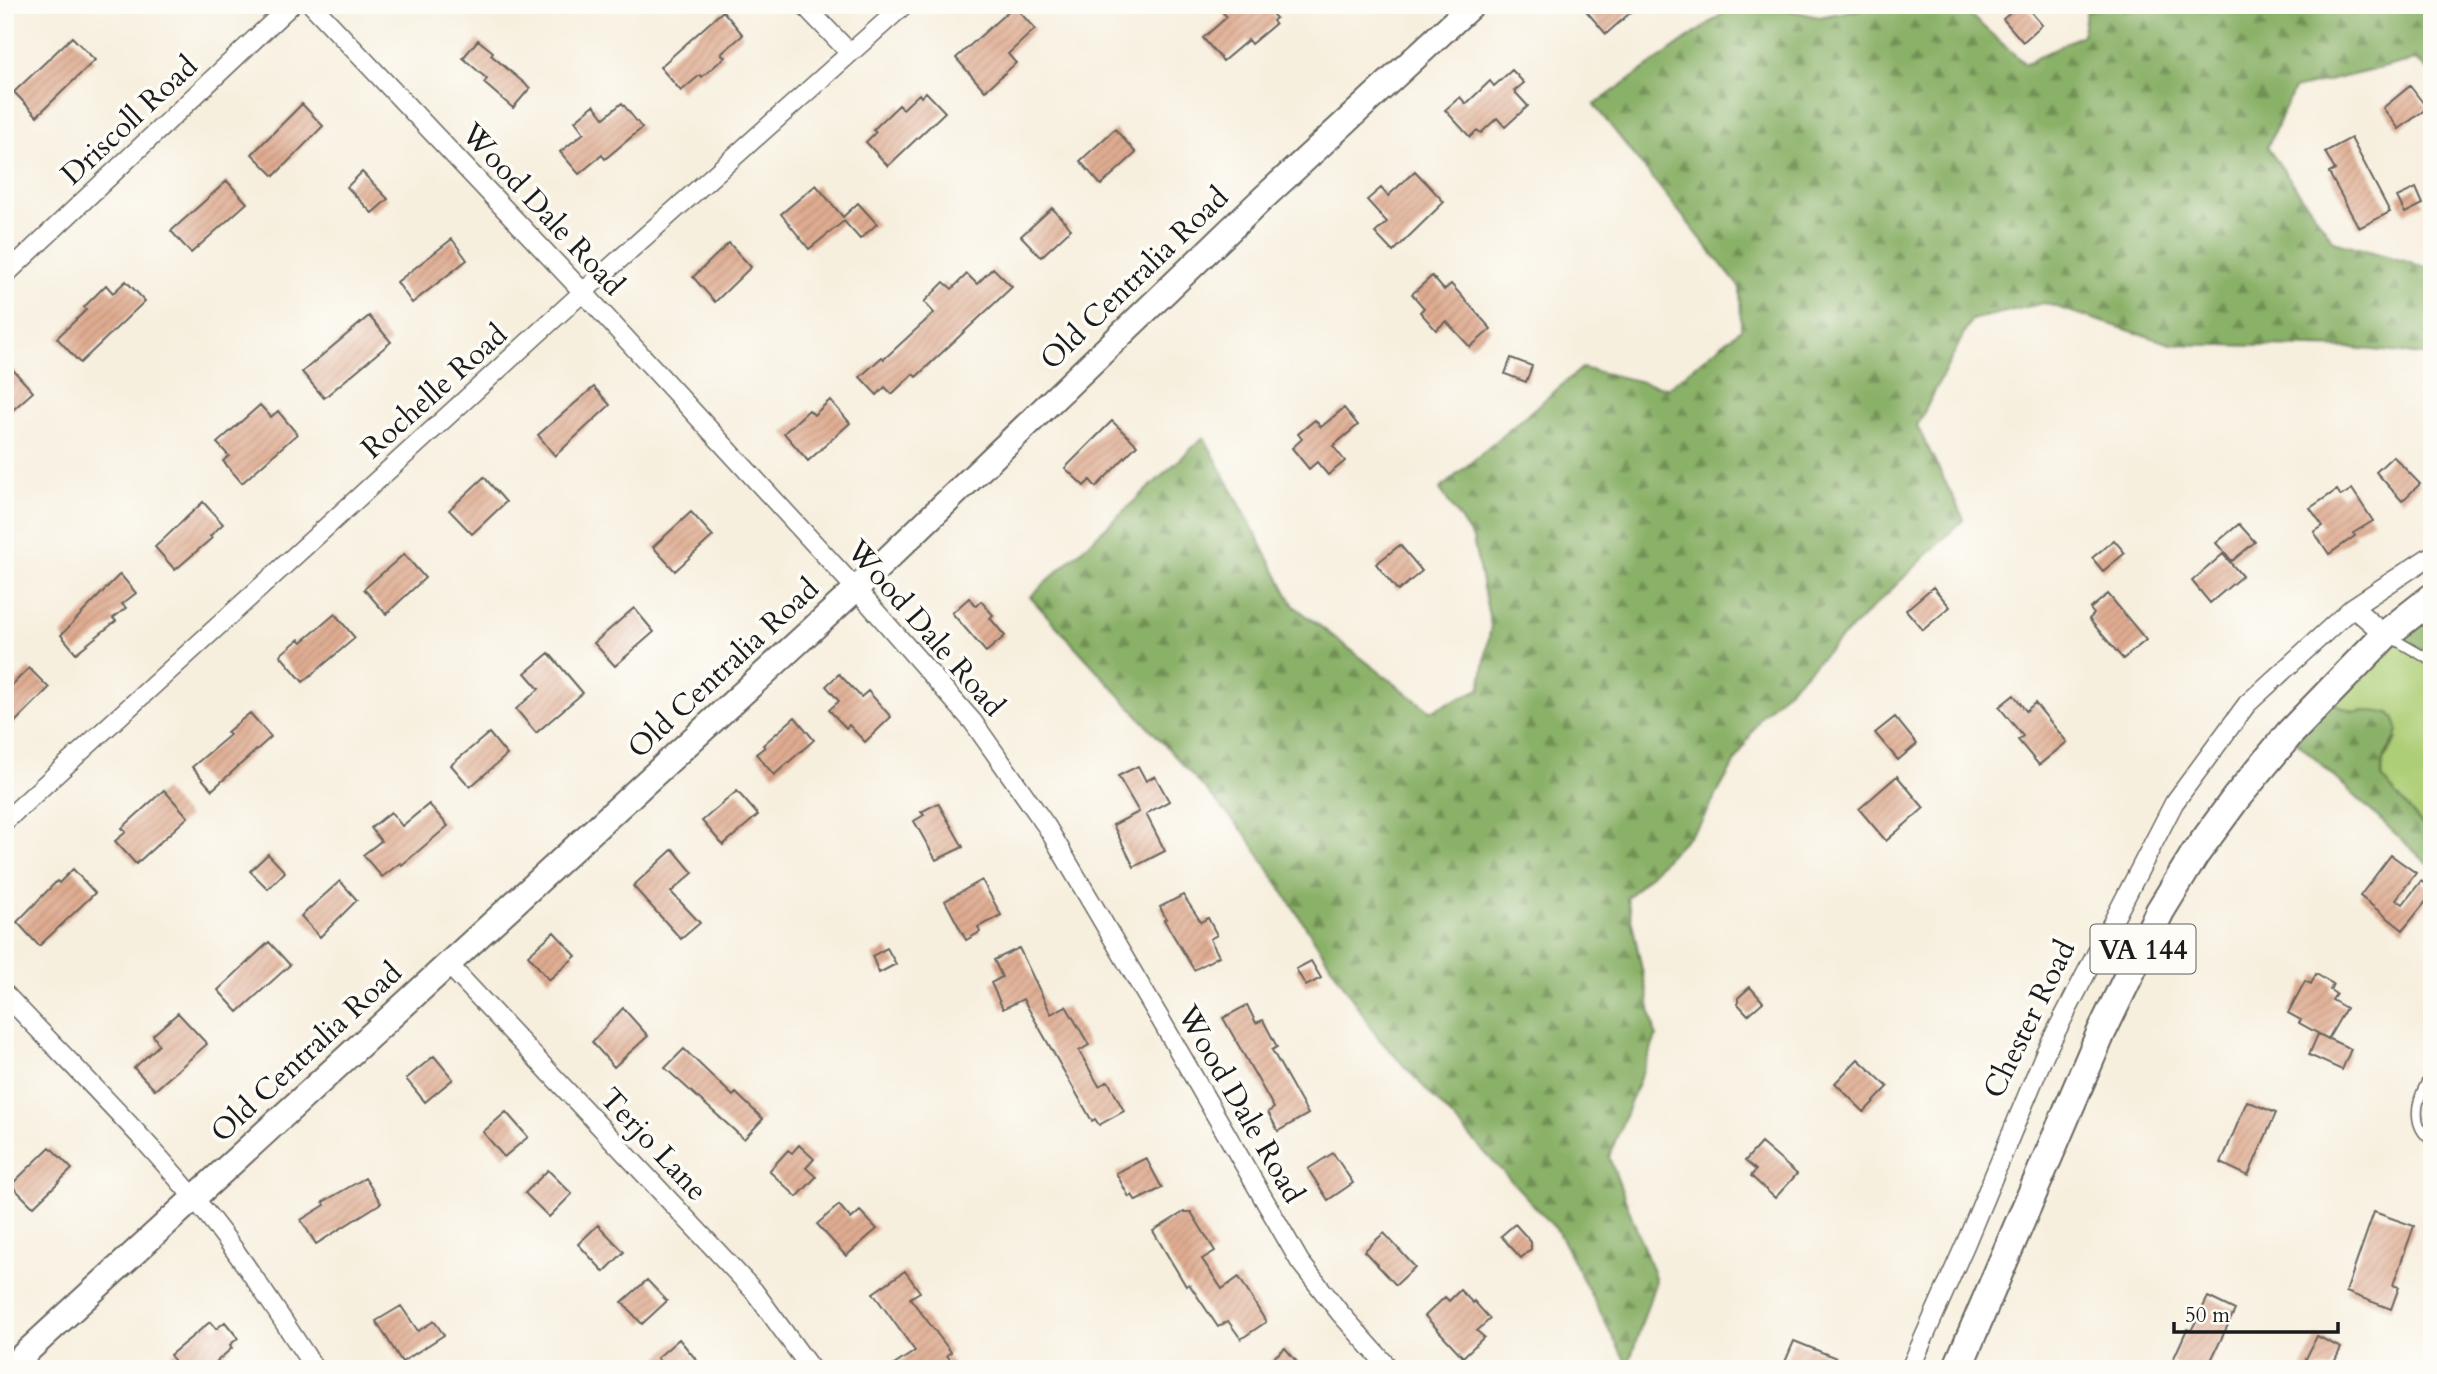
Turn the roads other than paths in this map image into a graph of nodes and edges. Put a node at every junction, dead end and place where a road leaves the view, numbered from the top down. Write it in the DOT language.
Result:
graph roads {
  1 [pos="292,5"];
  2 [pos="312,5"];
  3 [pos="804,5"];
  4 [pos="904,5"];
  5 [pos="1472,5"];
  6 [pos="850,53"];
  7 [pos="5,275"];
  8 [pos="583,292"];
  9 [pos="2432,555"];
  10 [pos="856,589"];
  11 [pos="2432,598"];
  12 [pos="2353,607"];
  13 [pos="2385,635"];
  14 [pos="2432,661"];
  15 [pos="5,821"];
  16 [pos="448,964"];
  17 [pos="5,994"];
  18 [pos="2426,1083"];
  19 [pos="2432,1140"];
  20 [pos="193,1198"];
  21 [pos="8,1369"];
  22 [pos="316,1369"];
  23 [pos="811,1369"];
  24 [pos="1390,1369"];
  25 [pos="1910,1369"];
  26 [pos="1957,1369"];
  1 -- 7 [label="street, Driscoll Road"];
  2 -- 8 [label="street, Wood Dale Road"];
  3 -- 6 [label="street"];
  4 -- 6 [label="street, Rochelle Road"];
  5 -- 10 [label="street, Old Centralia Road"];
  6 -- 8 [label="street, Rochelle Road"];
  8 -- 10 [label="street, Wood Dale Road"];
  8 -- 15 [label="street, Rochelle Road"];
  9 -- 12 [label="street, Chester Road / VA 144"];
  10 -- 16 [label="street, Old Centralia Road"];
  10 -- 24 [label="street, Wood Dale Road"];
  11 -- 13 [label="main road, VA 144"];
  12 -- 13 [label="street"];
  12 -- 25 [label="street, Chester Road / VA 144"];
  13 -- 14 [label="lane"];
  13 -- 26 [label="main road, VA 144"];
  16 -- 20 [label="street, Old Centralia Road"];
  16 -- 23 [label="street, Terjo Lane"];
  17 -- 20 [label="street"];
  18 -- 19 [label="lane"];
  20 -- 21 [label="street, Old Centralia Road"];
  20 -- 22 [label="street"];
}
